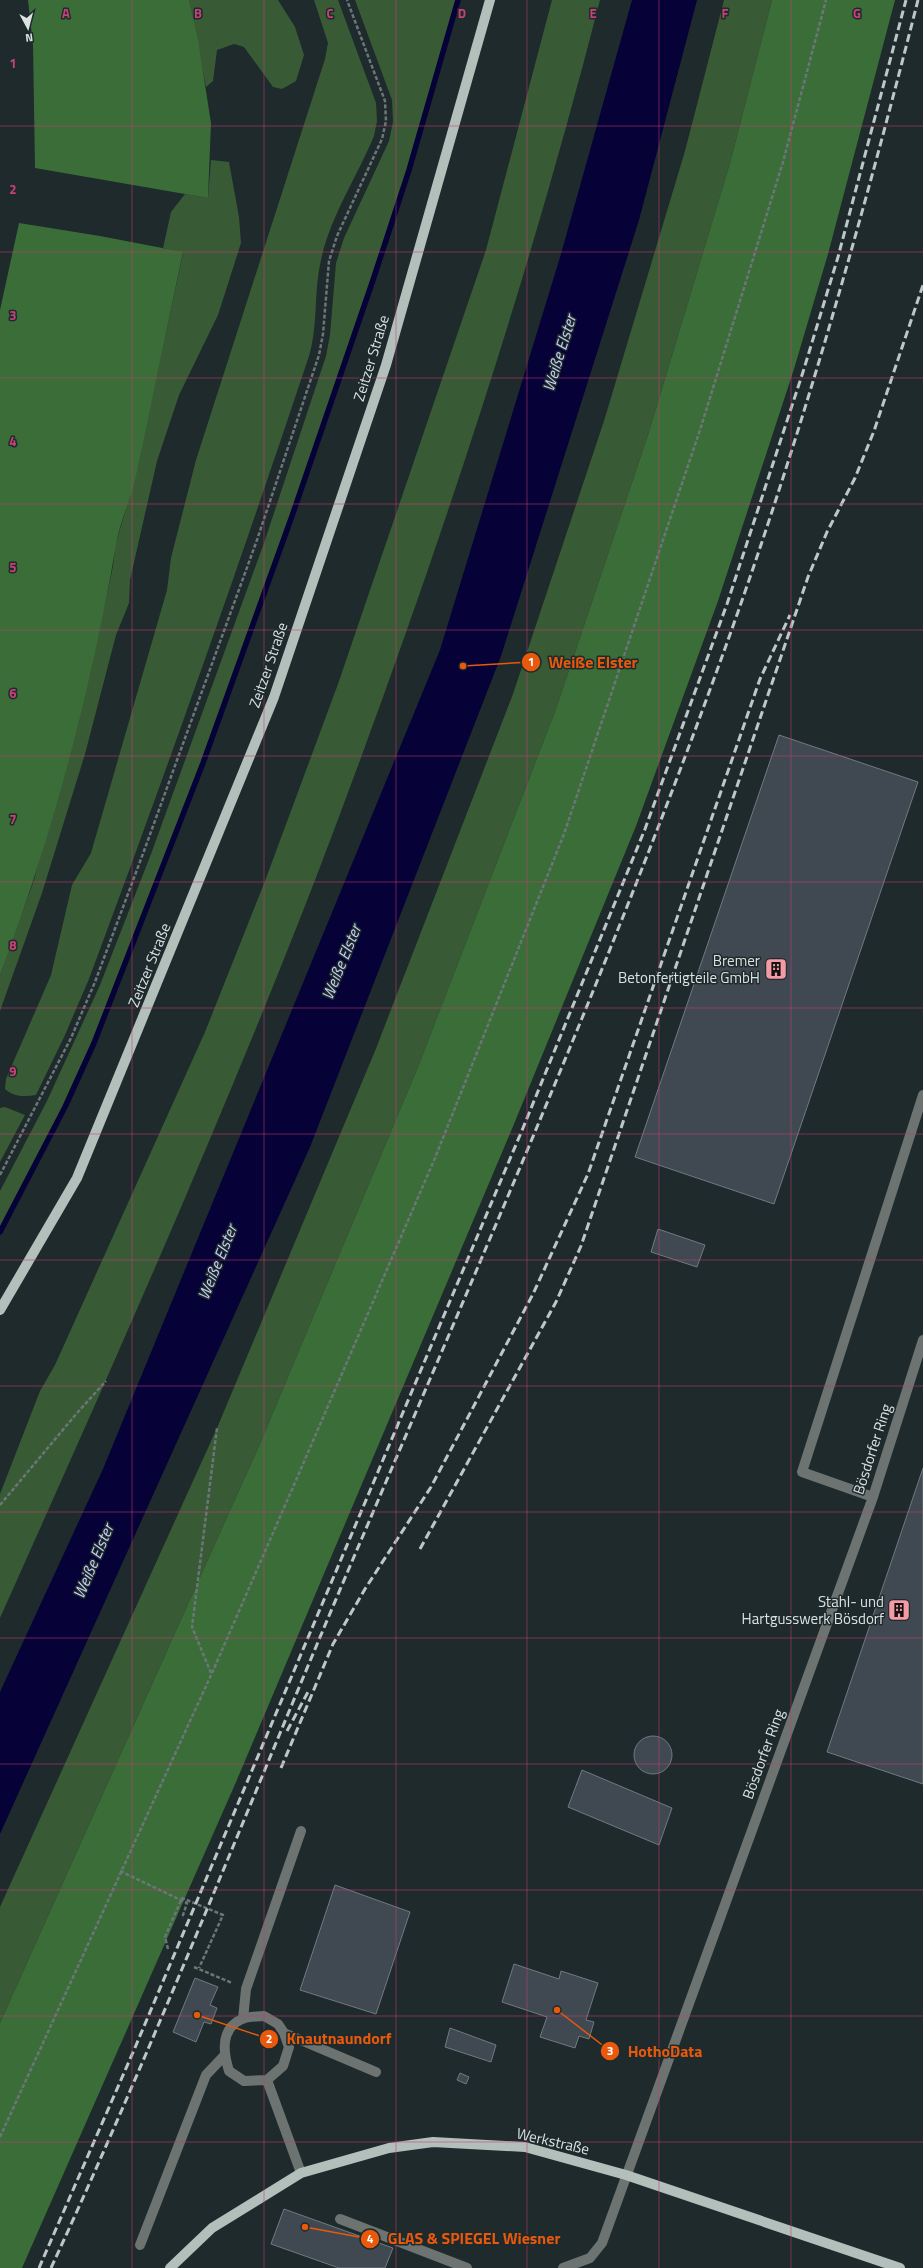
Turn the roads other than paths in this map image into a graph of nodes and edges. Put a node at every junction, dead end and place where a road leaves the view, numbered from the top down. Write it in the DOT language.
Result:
graph roads {
  1 [pos="490,0"];
  2 [pos="923,1095"];
  3 [pos="0,1310"];
  4 [pos="923,1340"];
  5 [pos="873,1497"];
  6 [pos="301,1831"];
  7 [pos="243,2019"];
  8 [pos="284,2033"];
  9 [pos="224,2056"];
  10 [pos="376,2072"];
  11 [pos="267,2080"];
  12 [pos="300,2173"];
  13 [pos="626,2175"];
  14 [pos="340,2219"];
  15 [pos="140,2245"];
  16 [pos="170,2268"];
  17 [pos="467,2268"];
  18 [pos="563,2268"];
  19 [pos="900,2268"];
  1 -- 3 [label="main road, Zeitzer Straße"];
  2 -- 5 [label="street"];
  4 -- 5 [label="street, Bösdorfer Ring"];
  5 -- 13 [label="street, Bösdorfer Ring"];
  6 -- 7 [label="street"];
  7 -- 8 [label="street"];
  7 -- 9 [label="street"];
  8 -- 10 [label="street"];
  8 -- 11 [label="street"];
  9 -- 11 [label="street"];
  9 -- 15 [label="street"];
  11 -- 12 [label="street"];
  12 -- 13 [label="main road, Werkstraße"];
  12 -- 16 [label="main road, Werkstraße"];
  13 -- 18 [label="street, Bösdorfer Ring"];
  13 -- 19 [label="main road, Werkstraße"];
  14 -- 17 [label="street"];
}
